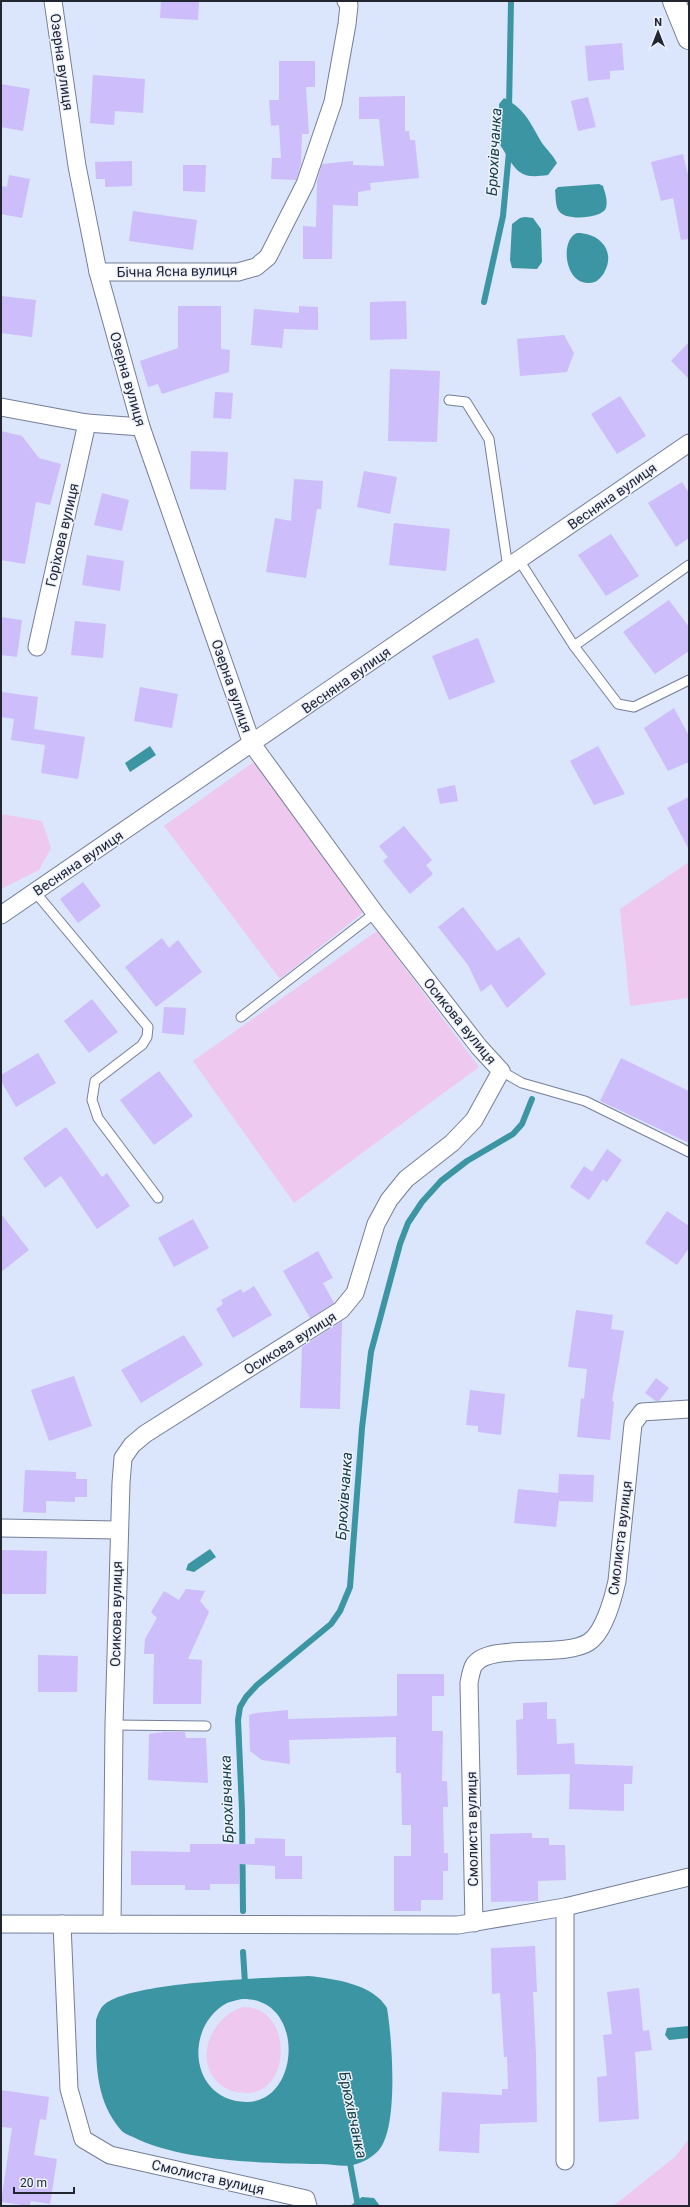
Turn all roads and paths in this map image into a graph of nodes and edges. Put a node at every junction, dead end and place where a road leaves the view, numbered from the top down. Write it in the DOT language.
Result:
graph roads {
  1 [pos="53,1"];
  2 [pos="346,1"];
  3 [pos="674,1"];
  4 [pos="689,38"];
  5 [pos="98,272"];
  6 [pos="449,400"];
  7 [pos="1,407"];
  8 [pos="87,423"];
  9 [pos="141,427"];
  10 [pos="689,443"];
  11 [pos="514,564"];
  12 [pos="689,565"];
  13 [pos="574,646"];
  14 [pos="36,647"];
  15 [pos="689,680"];
  16 [pos="252,744"];
  17 [pos="35,892"];
  18 [pos="375,913"];
  19 [pos="1,915"];
  20 [pos="241,1017"];
  21 [pos="501,1071"];
  22 [pos="689,1152"];
  23 [pos="158,1198"];
  24 [pos="689,1409"];
  25 [pos="1,1528"];
  26 [pos="118,1530"];
  27 [pos="114,1725"];
  28 [pos="206,1726"];
  29 [pos="689,1877"];
  30 [pos="565,1907"];
  31 [pos="474,1922"];
  32 [pos="1,1924"];
  33 [pos="62,1924"];
  34 [pos="112,1924"];
  35 [pos="565,2160"];
  36 [pos="308,2206"];
  1 -- 5 [label="street, Озерна вулиця"];
  2 -- 5 [label="street, Бічна Ясна вулиця"];
  3 -- 4 [label="main road"];
  5 -- 9 [label="street, Озерна вулиця"];
  6 -- 11 [label="lane"];
  7 -- 8 [label="street"];
  8 -- 9 [label="street"];
  8 -- 14 [label="street, Горіхова вулиця"];
  9 -- 16 [label="street, Озерна вулиця"];
  10 -- 11 [label="street, Весняна вулиця"];
  11 -- 13 [label="lane"];
  11 -- 16 [label="street, Весняна вулиця"];
  12 -- 13 [label="lane"];
  13 -- 15 [label="lane"];
  16 -- 17 [label="street, Весняна вулиця"];
  16 -- 18 [label="street, Осикова вулиця"];
  17 -- 19 [label="street, Весняна вулиця"];
  17 -- 23 [label="lane"];
  18 -- 20 [label="lane"];
  18 -- 21 [label="street, Осикова вулиця"];
  21 -- 22 [label="lane"];
  21 -- 26 [label="street, Осикова вулиця"];
  24 -- 31 [label="street, Смолиста вулиця"];
  25 -- 26 [label="street"];
  26 -- 27 [label="street, Осикова вулиця"];
  27 -- 28 [label="lane"];
  27 -- 34 [label="street, Осикова вулиця"];
  29 -- 30 [label="street"];
  30 -- 31 [label="street"];
  30 -- 35 [label="street"];
  31 -- 34 [label="street"];
  32 -- 33 [label="street"];
  33 -- 34 [label="street"];
  33 -- 36 [label="street, Смолиста вулиця"];
}
